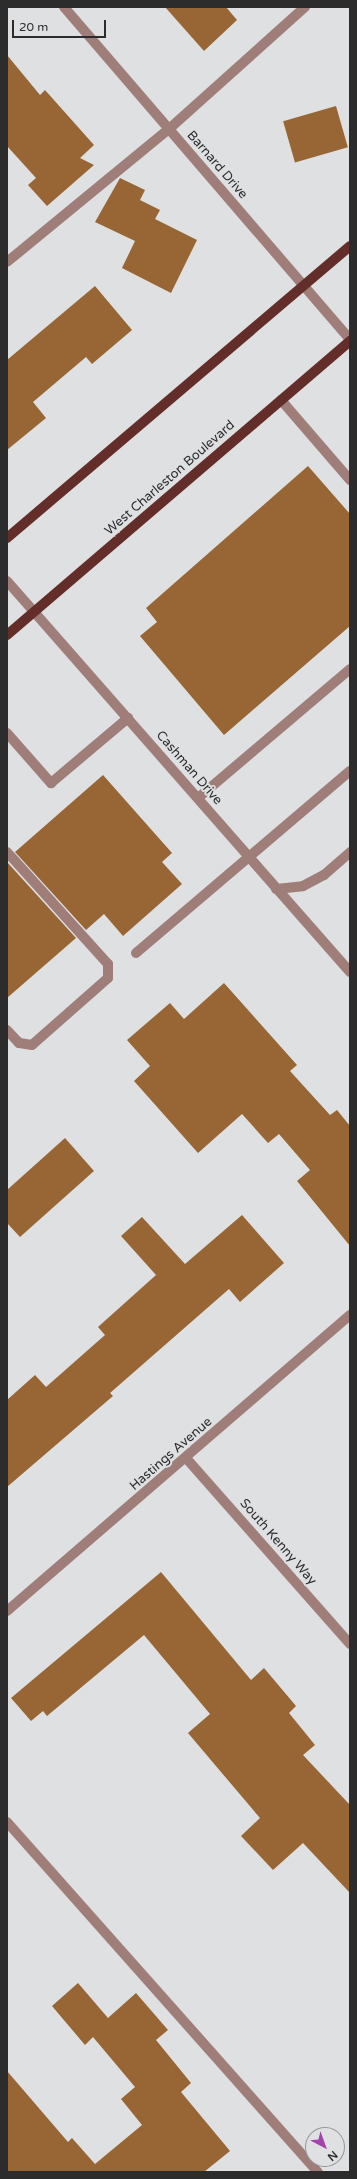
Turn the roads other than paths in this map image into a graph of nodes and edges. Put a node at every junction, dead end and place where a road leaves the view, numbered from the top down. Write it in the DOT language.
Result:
graph roads {
  1 [pos="64,7"];
  2 [pos="305,7"];
  3 [pos="169,129"];
  4 [pos="350,246"];
  5 [pos="9,257"];
  6 [pos="304,286"];
  7 [pos="350,340"];
  8 [pos="281,400"];
  9 [pos="350,480"];
  10 [pos="7,538"];
  11 [pos="7,581"];
  12 [pos="35,611"];
  13 [pos="7,635"];
  14 [pos="350,669"];
  15 [pos="128,718"];
  16 [pos="7,733"];
  17 [pos="350,771"];
  18 [pos="198,798"];
  19 [pos="7,852"];
  20 [pos="350,852"];
  21 [pos="248,856"];
  22 [pos="276,890"];
  23 [pos="136,954"];
  24 [pos="350,972"];
  25 [pos="7,1030"];
  26 [pos="350,1315"];
  27 [pos="186,1458"];
  28 [pos="7,1611"];
  29 [pos="350,1644"];
  30 [pos="7,1822"];
  31 [pos="318,2172"];
  1 -- 3 [label="street, Barnard Drive"];
  2 -- 3 [label="street"];
  3 -- 5 [label="street"];
  3 -- 6 [label="street, Barnard Drive"];
  4 -- 6 [label="main road"];
  6 -- 7 [label="street, Barnard Drive"];
  6 -- 10 [label="main road"];
  7 -- 8 [label="main road, West Charleston Boulevard"];
  8 -- 9 [label="street"];
  8 -- 12 [label="main road, West Charleston Boulevard"];
  11 -- 12 [label="street, Cashman Drive"];
  12 -- 13 [label="main road, West Charleston Boulevard"];
  12 -- 15 [label="street, Cashman Drive"];
  14 -- 18 [label="street"];
  15 -- 16 [label="street"];
  15 -- 18 [label="street, Cashman Drive"];
  17 -- 21 [label="street"];
  18 -- 21 [label="street, Cashman Drive"];
  19 -- 25 [label="street"];
  20 -- 22 [label="street"];
  21 -- 22 [label="street, Cashman Drive"];
  21 -- 23 [label="street"];
  22 -- 24 [label="street, Cashman Drive"];
  26 -- 27 [label="street, Hastings Avenue"];
  27 -- 28 [label="street, Hastings Avenue"];
  27 -- 29 [label="street, South Kenny Way"];
  30 -- 31 [label="street"];
}
